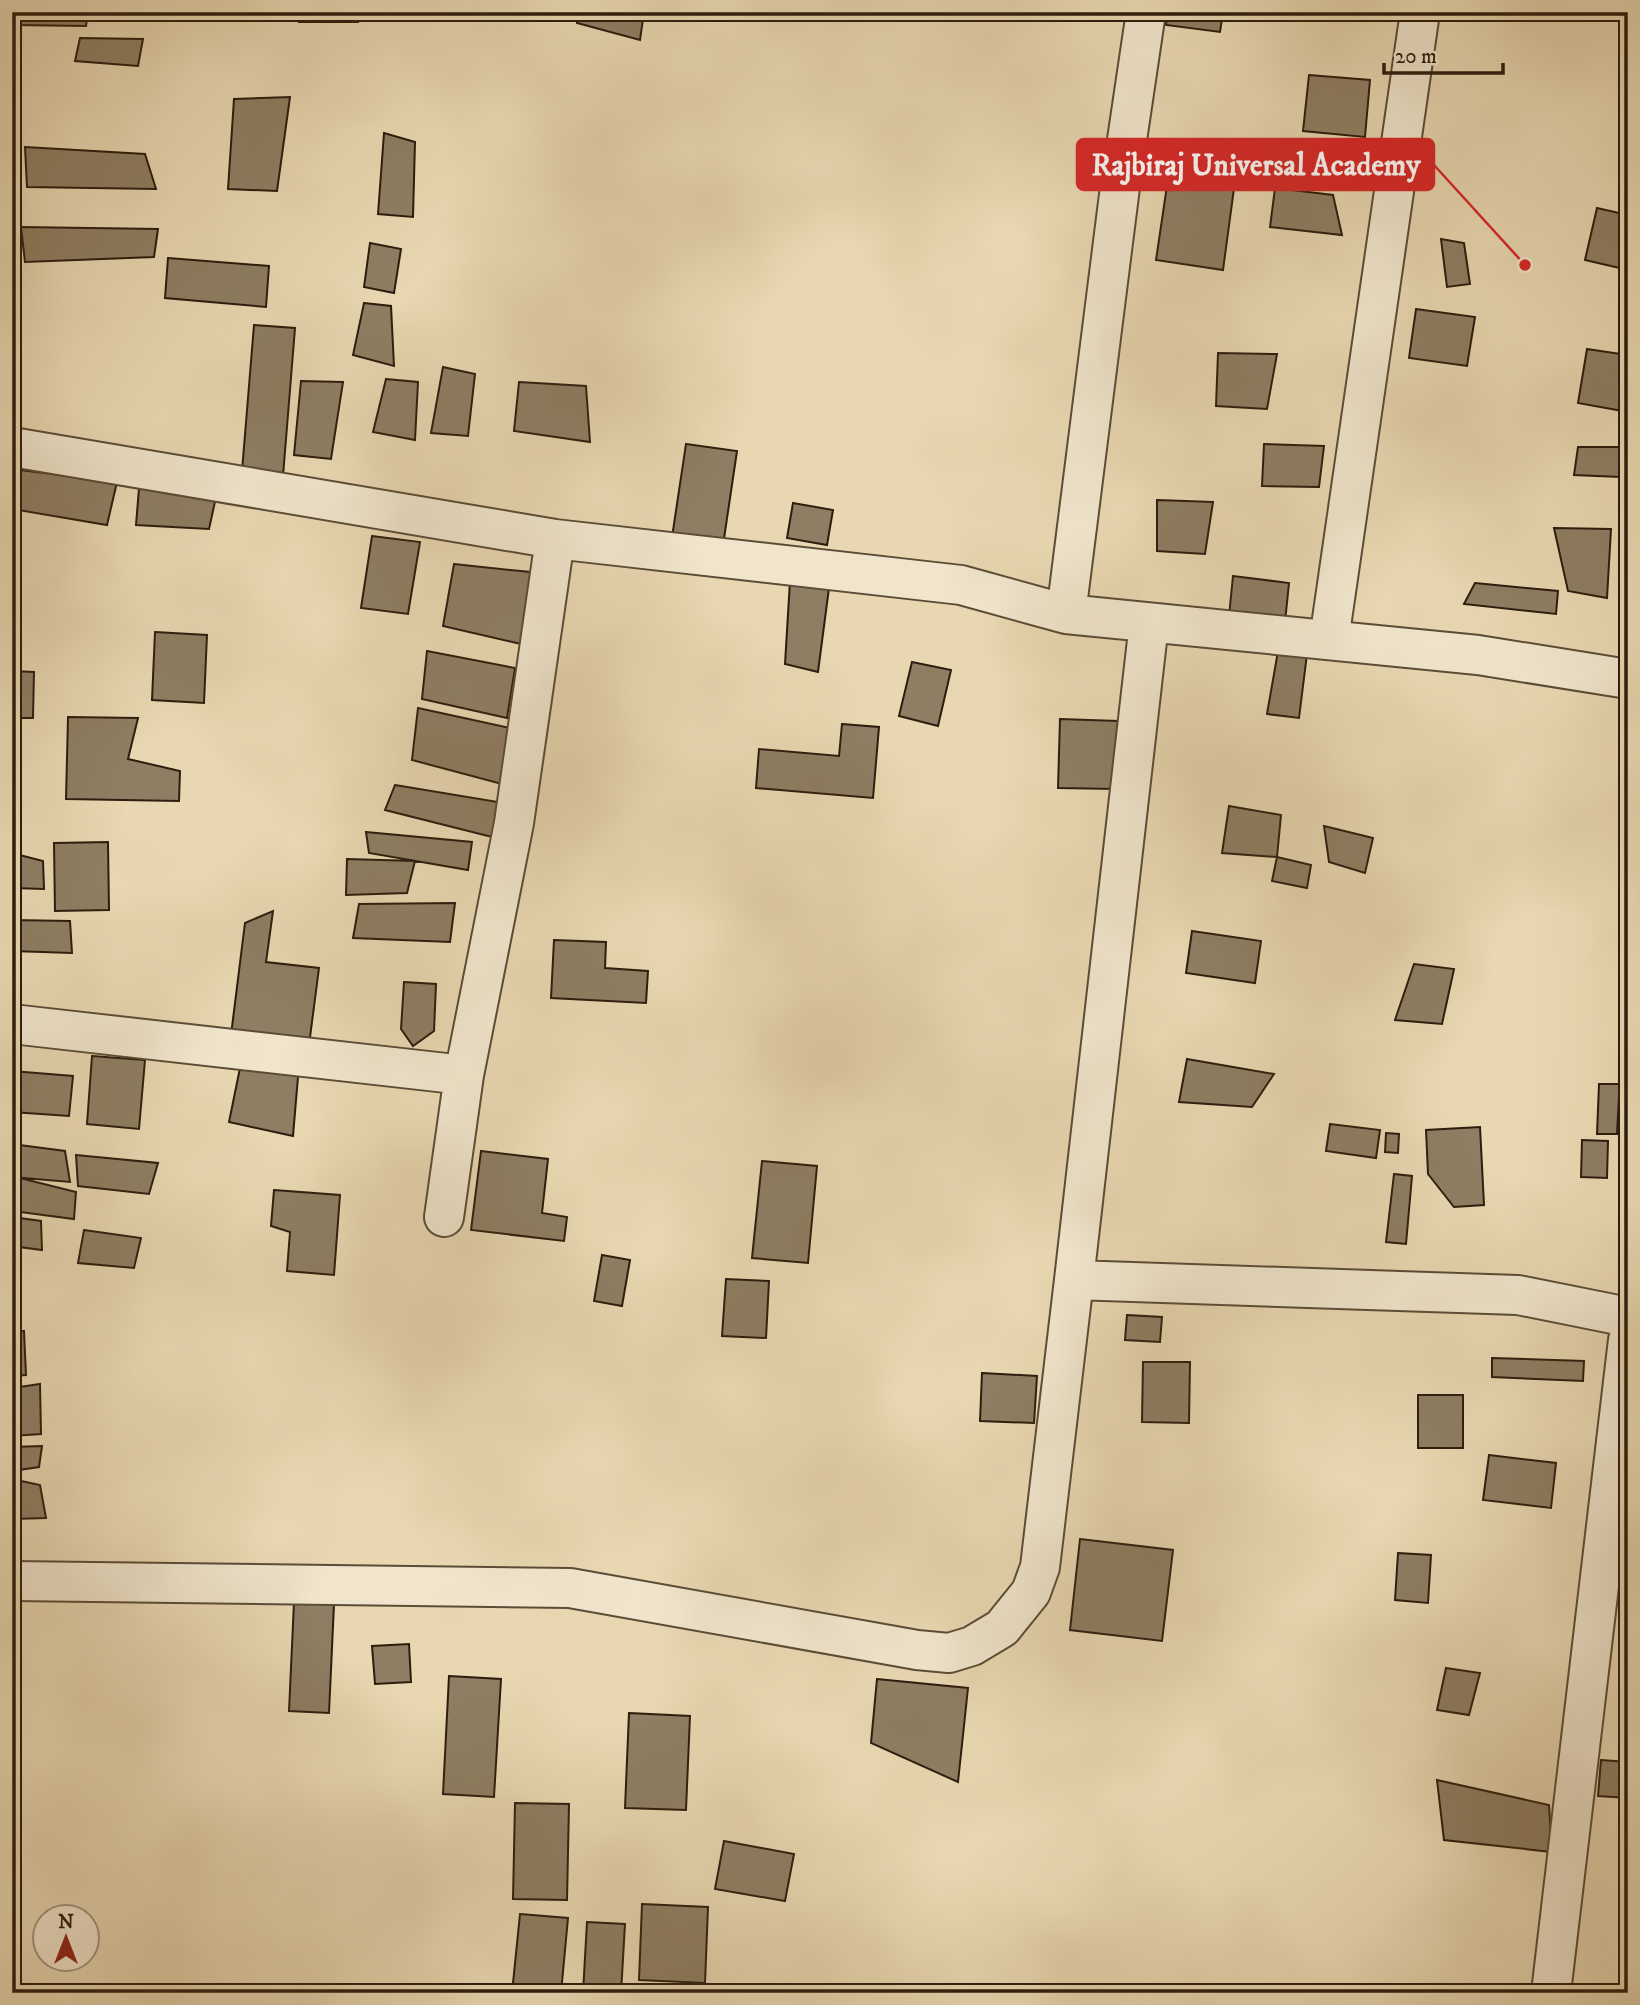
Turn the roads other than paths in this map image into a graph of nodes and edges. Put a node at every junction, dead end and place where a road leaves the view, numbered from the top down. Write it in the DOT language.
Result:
graph roads {
  1 [pos="1146,12"];
  2 [pos="1420,12"];
  3 [pos="12,447"];
  4 [pos="555,539"];
  5 [pos="1066,614"];
  6 [pos="1149,623"];
  7 [pos="1329,640"];
  8 [pos="1628,679"];
  9 [pos="12,1024"];
  10 [pos="464,1075"];
  11 [pos="444,1217"];
  12 [pos="1074,1280"];
  13 [pos="1628,1317"];
  14 [pos="1628,1340"];
  15 [pos="12,1581"];
  16 [pos="1551,1993"];
  1 -- 5 [label="street"];
  2 -- 7 [label="street"];
  3 -- 4 [label="street"];
  4 -- 5 [label="street"];
  4 -- 10 [label="street"];
  5 -- 6 [label="street"];
  6 -- 7 [label="street"];
  6 -- 12 [label="street"];
  7 -- 8 [label="street"];
  9 -- 10 [label="street"];
  10 -- 11 [label="street"];
  12 -- 13 [label="street"];
  12 -- 15 [label="street"];
  14 -- 16 [label="street"];
}
